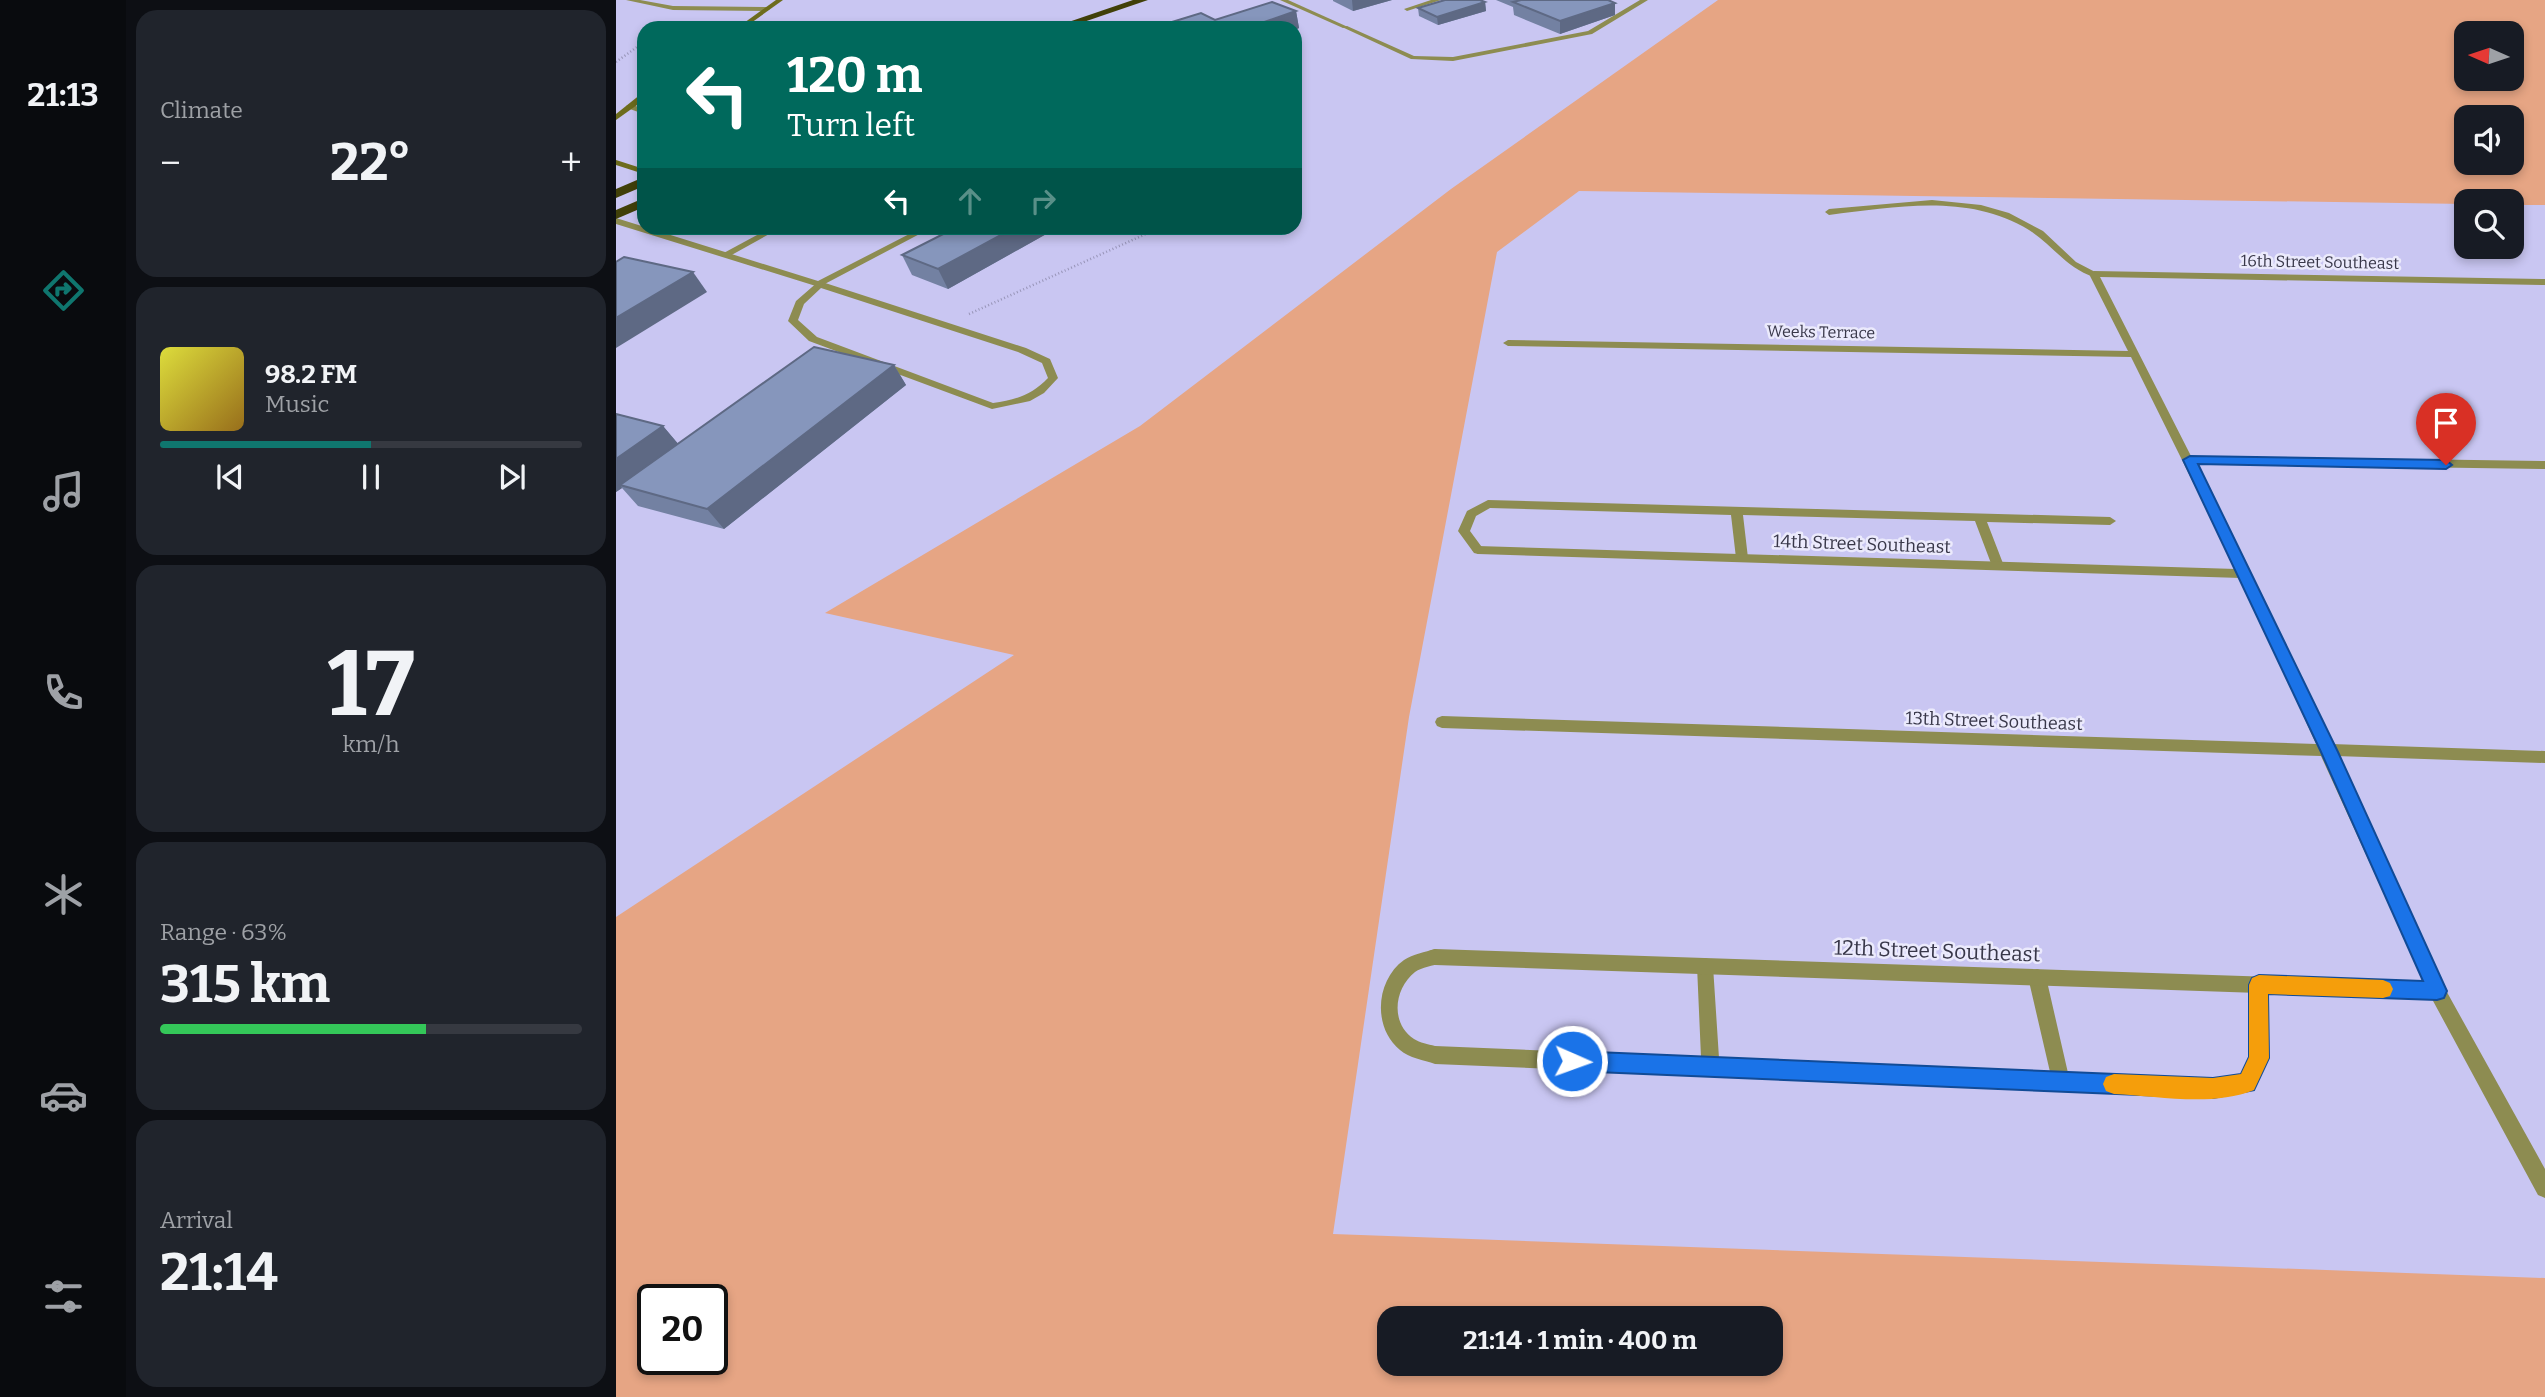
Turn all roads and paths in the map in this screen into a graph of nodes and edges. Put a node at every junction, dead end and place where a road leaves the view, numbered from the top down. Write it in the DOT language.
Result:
graph roads {
  1 [pos="629,0"];
  2 [pos="780,0"];
  3 [pos="1143,0"];
  4 [pos="1283,0"];
  5 [pos="1438,0"];
  6 [pos="1645,0"];
  7 [pos="767,9"];
  8 [pos="1407,9"];
  9 [pos="750,21"];
  10 [pos="1078,21"];
  11 [pos="637,46"];
  12 [pos="616,62"];
  13 [pos="637,101"];
  14 [pos="630,106"];
  15 [pos="637,109"];
  16 [pos="616,116"];
  17 [pos="616,162"];
  18 [pos="637,170"];
  19 [pos="637,184"];
  20 [pos="616,194"];
  21 [pos="637,205"];
  22 [pos="1829,212"];
  23 [pos="616,215"];
  24 [pos="616,220"];
  25 [pos="637,227"];
  26 [pos="663,235"];
  27 [pos="763,235"];
  28 [pos="914,235"];
  29 [pos="1144,235"];
  30 [pos="725,255"];
  31 [pos="2094,274"];
  32 [pos="2545,282"];
  33 [pos="819,284"];
  34 [pos="945,325"];
  35 [pos="1508,343"];
  36 [pos="2134,354"];
  37 [pos="2190,460"];
  38 [pos="2545,465"];
  39 [pos="1737,511"];
  40 [pos="1980,518"];
  41 [pos="2110,521"];
  42 [pos="1742,558"];
  43 [pos="1998,566"];
  44 [pos="2245,574"];
  45 [pos="1442,722"];
  46 [pos="2329,752"];
  47 [pos="2545,757"];
  48 [pos="1705,966"];
  49 [pos="2037,978"];
  50 [pos="2259,985"];
  51 [pos="2437,991"];
  52 [pos="1710,1067"];
  53 [pos="2061,1082"];
  54 [pos="2545,1188"];
  1 -- 7 [label="street"];
  2 -- 7 [label="main road"];
  3 -- 10 [label="highway"];
  4 -- 6 [label="street"];
  5 -- 8 [label="street"];
  7 -- 9 [label="main road"];
  11 -- 12 [label="path"];
  13 -- 14 [label="main road"];
  14 -- 15 [label="street"];
  14 -- 16 [label="main road"];
  17 -- 18 [label="main road"];
  19 -- 20 [label="highway"];
  21 -- 23 [label="highway"];
  22 -- 31 [label="street"];
  24 -- 25 [label="street"];
  26 -- 30 [label="street"];
  27 -- 30 [label="street"];
  28 -- 33 [label="street"];
  29 -- 34 [label="path"];
  30 -- 33 [label="street"];
  31 -- 32 [label="street, 16th Street Southeast"];
  31 -- 36 [label="street"];
  33 -- 34 [label="street"];
  33 -- 34 [label="street"];
  35 -- 36 [label="street, Weeks Terrace"];
  36 -- 37 [label="street"];
  37 -- 38 [label="street"];
  37 -- 44 [label="street"];
  39 -- 40 [label="street"];
  39 -- 42 [label="street"];
  39 -- 42 [label="street, 14th Street Southeast"];
  40 -- 41 [label="street"];
  40 -- 43 [label="street"];
  42 -- 43 [label="street, 14th Street Southeast"];
  43 -- 44 [label="street, 14th Street Southeast"];
  44 -- 46 [label="street"];
  45 -- 46 [label="street, 13th Street Southeast"];
  46 -- 47 [label="street, 13th Street Southeast"];
  46 -- 51 [label="street"];
  48 -- 49 [label="street, 12th Street Southeast"];
  48 -- 52 [label="street"];
  48 -- 52 [label="street, 12th Street Southeast"];
  49 -- 50 [label="street, 12th Street Southeast"];
  49 -- 53 [label="street"];
  50 -- 51 [label="street, 12th Street Southeast"];
  50 -- 53 [label="street"];
  51 -- 54 [label="street"];
  52 -- 53 [label="street"];
}
